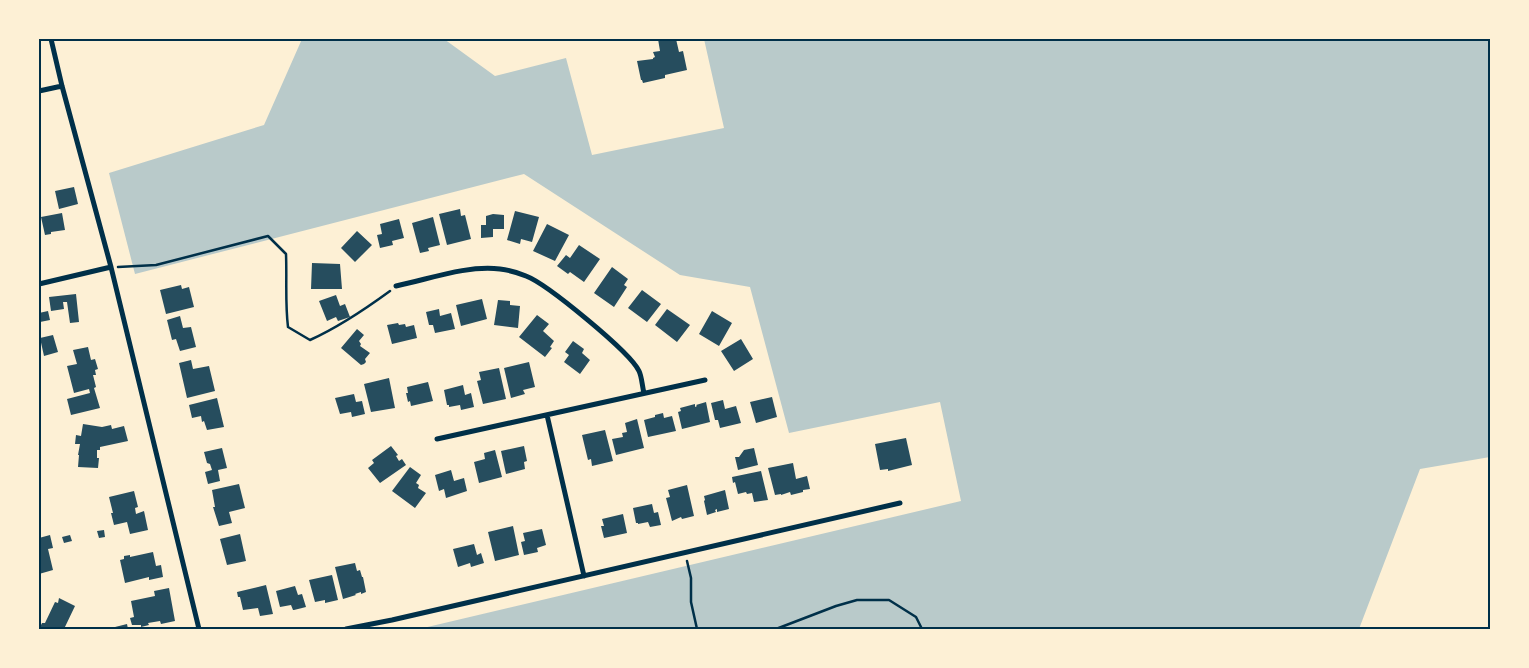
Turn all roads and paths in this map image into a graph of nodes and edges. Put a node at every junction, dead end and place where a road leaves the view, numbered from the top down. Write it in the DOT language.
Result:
graph roads {
  1 [pos="51,39"];
  2 [pos="62,86"];
  3 [pos="39,91"];
  4 [pos="111,267"];
  5 [pos="39,284"];
  6 [pos="396,286"];
  7 [pos="705,380"];
  8 [pos="644,393"];
  9 [pos="546,415"];
  10 [pos="437,439"];
  11 [pos="900,503"];
  12 [pos="685,552"];
  13 [pos="584,576"];
  14 [pos="199,629"];
  15 [pos="346,629"];
  16 [pos="697,629"];
  17 [pos="776,629"];
  18 [pos="922,629"];
  1 -- 2 [label="street"];
  2 -- 3 [label="street"];
  2 -- 4 [label="street"];
  4 -- 5 [label="street"];
  4 -- 6 [label="path"];
  4 -- 14 [label="street"];
  6 -- 8 [label="street"];
  7 -- 8 [label="street"];
  8 -- 9 [label="street"];
  9 -- 10 [label="street"];
  9 -- 13 [label="street"];
  11 -- 12 [label="street"];
  12 -- 13 [label="street"];
  12 -- 16 [label="path"];
  13 -- 15 [label="street"];
  17 -- 18 [label="path"];
}
